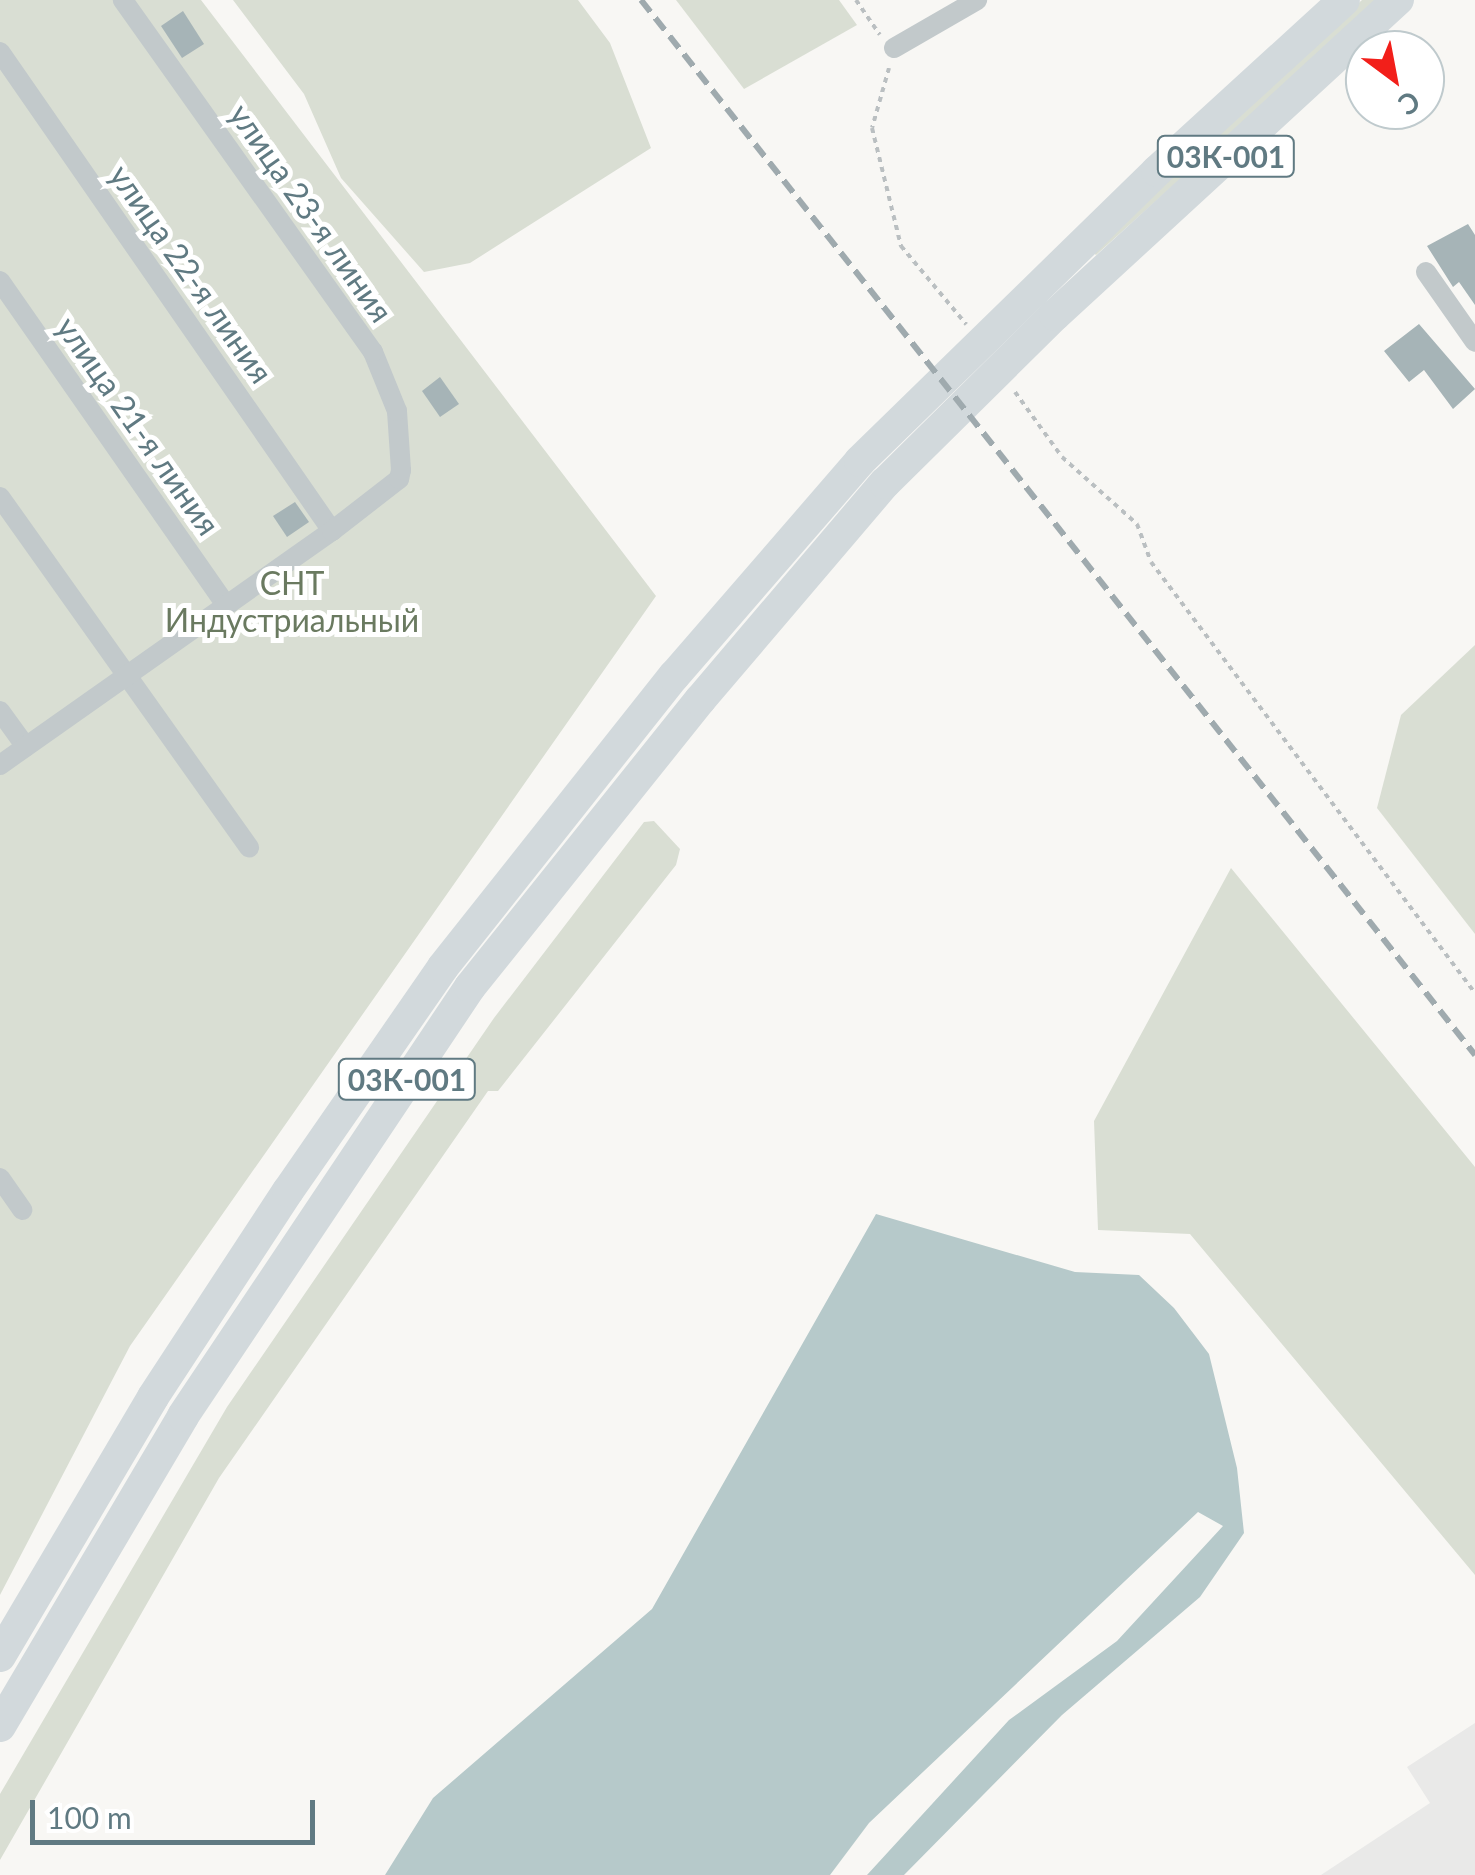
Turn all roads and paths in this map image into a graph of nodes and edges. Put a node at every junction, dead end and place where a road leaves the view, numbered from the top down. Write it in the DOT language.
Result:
graph roads {
  1 [pos="123,0"];
  2 [pos="856,0"];
  3 [pos="977,0"];
  4 [pos="1344,0"];
  5 [pos="1398,0"];
  6 [pos="894,48"];
  7 [pos="0,52"];
  8 [pos="1426,272"];
  9 [pos="0,281"];
  10 [pos="974,335"];
  11 [pos="1475,342"];
  12 [pos="1005,378"];
  13 [pos="0,498"];
  14 [pos="332,531"];
  15 [pos="226,605"];
  16 [pos="126,676"];
  17 [pos="0,711"];
  18 [pos="26,747"];
  19 [pos="0,765"];
  20 [pos="249,848"];
  21 [pos="1475,993"];
  22 [pos="0,1178"];
  23 [pos="22,1210"];
  24 [pos="0,1656"];
  25 [pos="0,1726"];
  1 -- 14 [label="street, улица 23-я линия"];
  2 -- 6 [label="path"];
  3 -- 6 [label="street"];
  4 -- 24 [label="main road, 03К-001"];
  5 -- 25 [label="main road, 03К-001"];
  6 -- 10 [label="path"];
  7 -- 14 [label="street, улица 22-я линия"];
  8 -- 11 [label="street"];
  9 -- 15 [label="street, улица 21-я линия"];
  12 -- 21 [label="path"];
  13 -- 16 [label="street"];
  14 -- 15 [label="street"];
  15 -- 16 [label="street"];
  16 -- 18 [label="street"];
  16 -- 20 [label="street"];
  17 -- 18 [label="street"];
  18 -- 19 [label="street"];
  22 -- 23 [label="street"];
}
